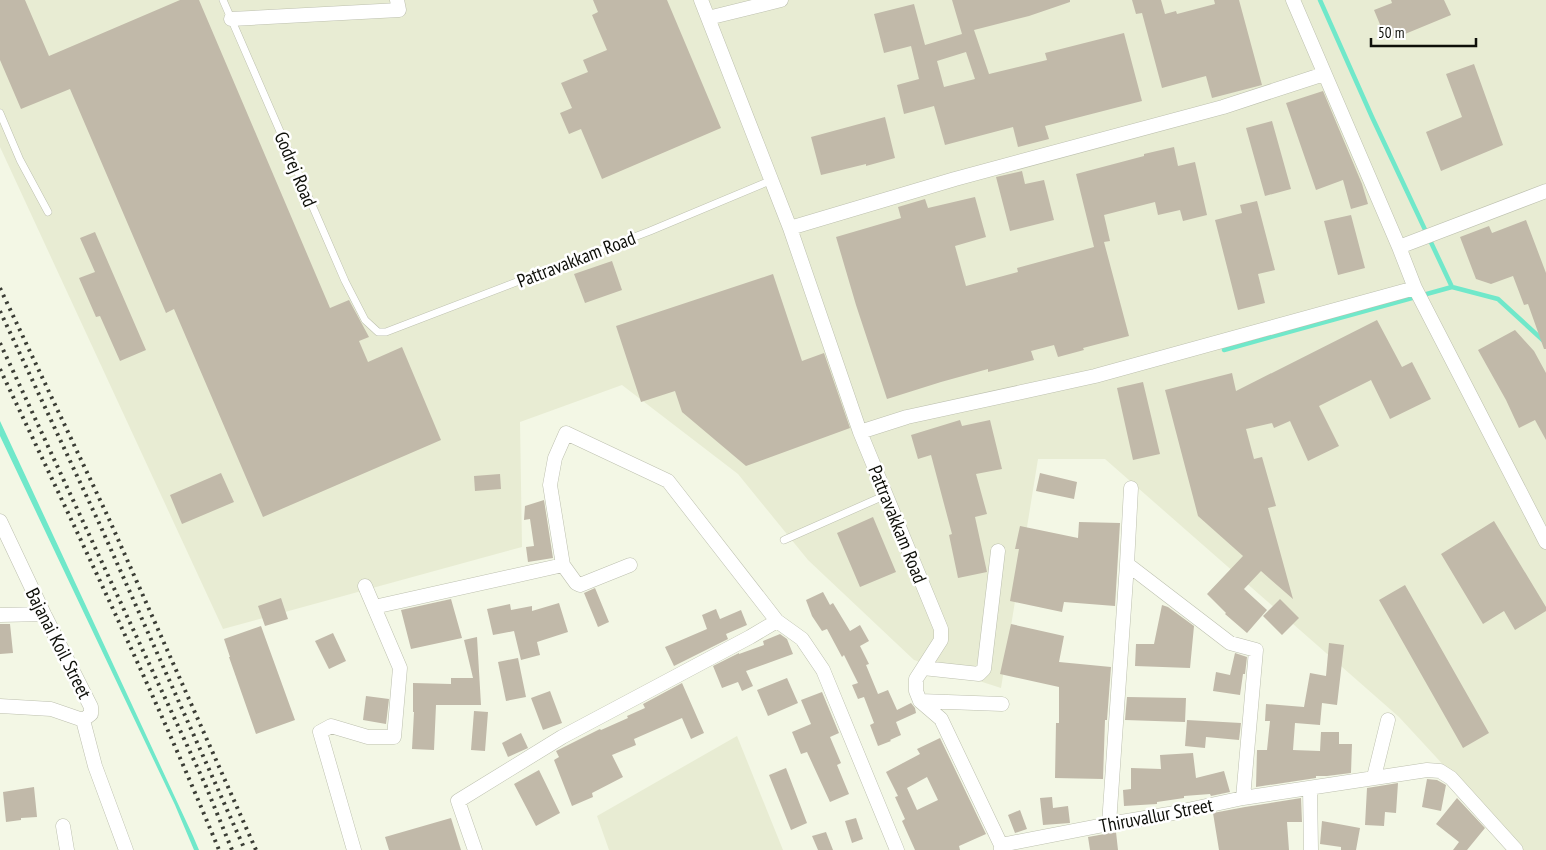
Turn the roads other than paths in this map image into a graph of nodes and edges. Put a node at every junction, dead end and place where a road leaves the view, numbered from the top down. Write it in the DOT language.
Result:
graph roads {
  1 [pos="223,0"];
  2 [pos="397,0"];
  3 [pos="701,0"];
  4 [pos="781,0"];
  5 [pos="1293,0"];
  6 [pos="708,18"];
  7 [pos="231,19"];
  8 [pos="1324,74"];
  9 [pos="0,113"];
  10 [pos="772,180"];
  11 [pos="1546,191"];
  12 [pos="48,212"];
  13 [pos="790,228"];
  14 [pos="1399,246"];
  15 [pos="1415,288"];
  16 [pos="378,332"];
  17 [pos="860,432"];
  18 [pos="1131,488"];
  19 [pos="886,495"];
  20 [pos="1,526"];
  21 [pos="784,540"];
  22 [pos="1546,542"];
  23 [pos="998,551"];
  24 [pos="1127,564"];
  25 [pos="563,565"];
  26 [pos="630,565"];
  27 [pos="365,586"];
  28 [pos="374,607"];
  29 [pos="44,614"];
  30 [pos="0,615"];
  31 [pos="777,621"];
  32 [pos="923,668"];
  33 [pos="920,701"];
  34 [pos="1002,704"];
  35 [pos="0,706"];
  36 [pos="83,720"];
  37 [pos="1388,720"];
  38 [pos="1374,777"];
  39 [pos="1310,788"];
  40 [pos="1243,798"];
  41 [pos="1108,824"];
  42 [pos="63,826"];
  43 [pos="1001,847"];
  44 [pos="1315,848"];
  45 [pos="66,850"];
  46 [pos="126,850"];
  47 [pos="354,850"];
  48 [pos="476,850"];
  49 [pos="897,850"];
  50 [pos="1516,850"];
  1 -- 7 [label="lane, Godrej Road"];
  2 -- 7 [label="street"];
  3 -- 6 [label="street, Pattravakkam Road"];
  4 -- 6 [label="street"];
  5 -- 8 [label="street"];
  6 -- 10 [label="street, Pattravakkam Road"];
  7 -- 16 [label="lane, Godrej Road"];
  8 -- 13 [label="street"];
  8 -- 14 [label="street"];
  9 -- 12 [label="lane"];
  10 -- 13 [label="street, Pattravakkam Road"];
  10 -- 16 [label="lane, Pattravakkam Road"];
  11 -- 14 [label="street"];
  13 -- 17 [label="street, Pattravakkam Road"];
  14 -- 15 [label="street"];
  15 -- 17 [label="street"];
  15 -- 22 [label="street"];
  17 -- 19 [label="street, Pattravakkam Road"];
  18 -- 24 [label="street"];
  19 -- 21 [label="lane"];
  19 -- 32 [label="street, Pattravakkam Road"];
  20 -- 29 [label="street, Bajanai Koil Street"];
  23 -- 32 [label="street"];
  24 -- 40 [label="street"];
  24 -- 41 [label="street"];
  25 -- 26 [label="street"];
  25 -- 28 [label="street"];
  25 -- 31 [label="street"];
  27 -- 28 [label="street"];
  28 -- 47 [label="street"];
  29 -- 30 [label="street"];
  29 -- 36 [label="street, Bajanai Koil Street"];
  31 -- 48 [label="street"];
  31 -- 49 [label="street"];
  32 -- 33 [label="street, Pattravakkam Road"];
  33 -- 34 [label="street"];
  33 -- 43 [label="street"];
  35 -- 36 [label="street"];
  36 -- 46 [label="street, Bajanai Koil Street"];
  37 -- 38 [label="street"];
  38 -- 39 [label="street, Thiruvallur Street"];
  38 -- 50 [label="street, Thiruvallur Street"];
  39 -- 40 [label="street, Thiruvallur Street"];
  39 -- 44 [label="street"];
  40 -- 41 [label="street, Thiruvallur Street"];
  41 -- 43 [label="street, Thiruvallur Street"];
  42 -- 45 [label="street"];
}
